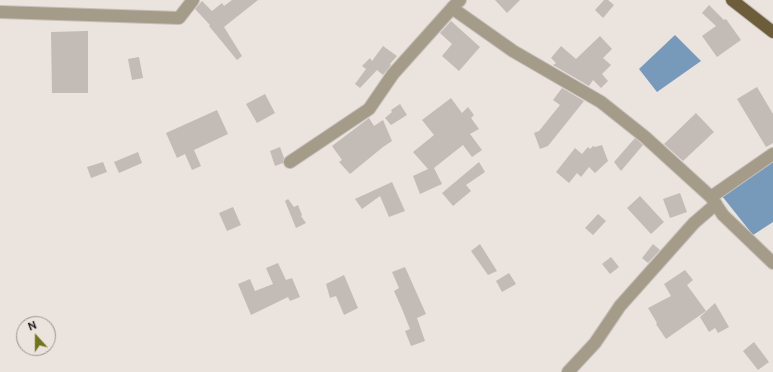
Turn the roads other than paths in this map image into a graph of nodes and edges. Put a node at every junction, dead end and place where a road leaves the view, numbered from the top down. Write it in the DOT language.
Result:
graph roads {
  1 [pos="193,0"];
  2 [pos="732,0"];
  3 [pos="457,3"];
  4 [pos="1,8"];
  5 [pos="773,32"];
  6 [pos="773,154"];
  7 [pos="290,162"];
  8 [pos="713,201"];
  9 [pos="773,263"];
  10 [pos="568,372"];
  1 -- 4 [label="street"];
  2 -- 5 [label="main road"];
  3 -- 7 [label="street"];
  3 -- 8 [label="street"];
  6 -- 8 [label="street"];
  8 -- 9 [label="street"];
  8 -- 10 [label="street"];
}
